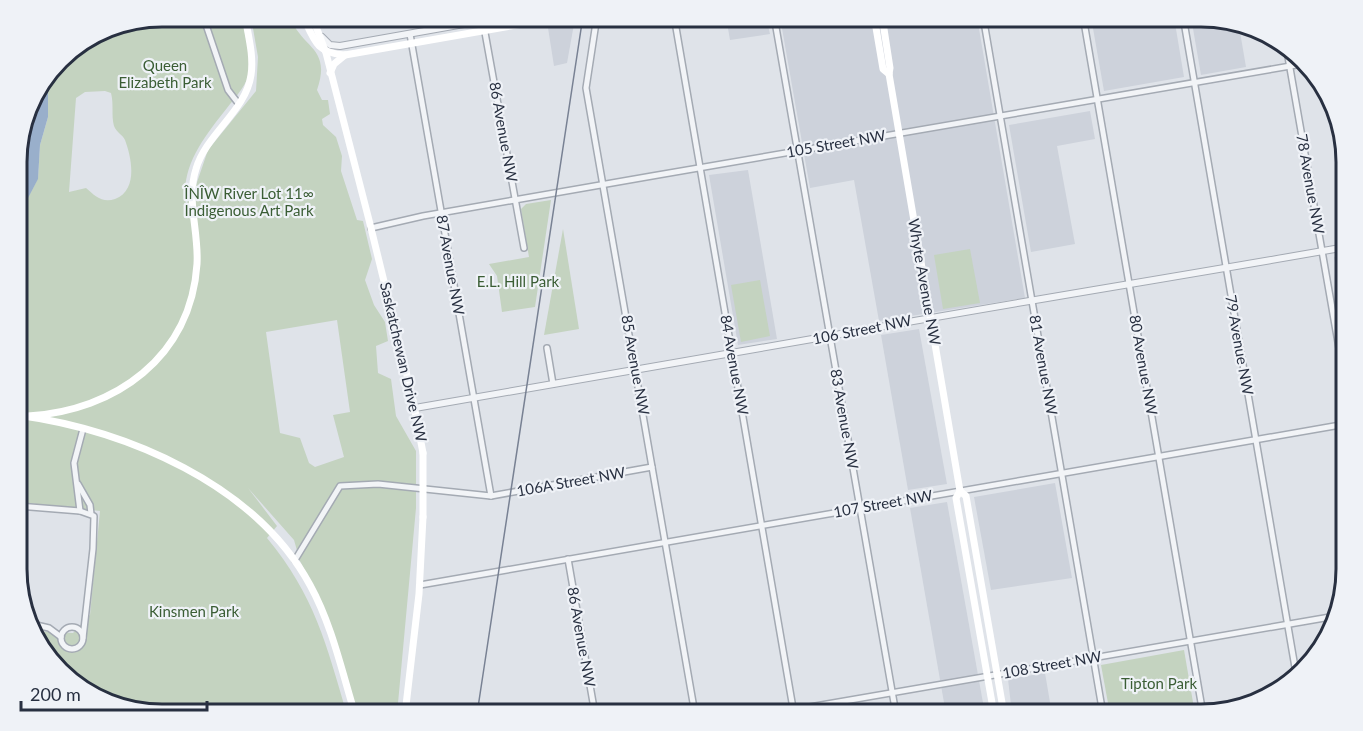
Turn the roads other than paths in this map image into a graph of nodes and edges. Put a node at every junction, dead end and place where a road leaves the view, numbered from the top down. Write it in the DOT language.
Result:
graph roads {
  1 [pos="207,27"];
  2 [pos="247,27"];
  3 [pos="308,27"];
  4 [pos="317,27"];
  5 [pos="444,27"];
  6 [pos="484,27"];
  7 [pos="507,27"];
  8 [pos="595,27"];
  9 [pos="676,27"];
  10 [pos="776,27"];
  11 [pos="876,27"];
  12 [pos="884,27"];
  13 [pos="985,27"];
  14 [pos="1085,27"];
  15 [pos="1185,27"];
  16 [pos="485,31"];
  17 [pos="410,34"];
  18 [pos="322,37"];
  19 [pos="412,44"];
  20 [pos="326,53"];
  21 [pos="345,55"];
  22 [pos="1289,60"];
  23 [pos="1294,65"];
  24 [pos="1290,66"];
  25 [pos="330,73"];
  26 [pos="889,74"];
  27 [pos="1194,82"];
  28 [pos="1097,99"];
  29 [pos="238,103"];
  30 [pos="1000,116"];
  31 [pos="899,133"];
  32 [pos="797,151"];
  33 [pos="700,167"];
  34 [pos="603,185"];
  35 [pos="516,201"];
  36 [pos="441,213"];
  37 [pos="371,228"];
  38 [pos="524,248"];
  39 [pos="1336,249"];
  40 [pos="1322,251"];
  41 [pos="1226,268"];
  42 [pos="1129,284"];
  43 [pos="1032,302"];
  44 [pos="930,318"];
  45 [pos="1336,331"];
  46 [pos="830,336"];
  47 [pos="547,348"];
  48 [pos="732,353"];
  49 [pos="635,370"];
  50 [pos="553,384"];
  51 [pos="473,398"];
  52 [pos="415,408"];
  53 [pos="28,416"];
  54 [pos="1336,426"];
  55 [pos="83,429"];
  56 [pos="1256,439"];
  57 [pos="1159,456"];
  58 [pos="652,467"];
  59 [pos="1061,473"];
  60 [pos="75,480"];
  61 [pos="960,491"];
  62 [pos="490,496"];
  63 [pos="27,507"];
  64 [pos="860,508"];
  65 [pos="80,512"];
  66 [pos="91,514"];
  67 [pos="762,525"];
  68 [pos="665,542"];
  69 [pos="568,559"];
  70 [pos="295,560"];
  71 [pos="420,585"];
  72 [pos="1327,617"];
  73 [pos="83,619"];
  74 [pos="1288,624"];
  75 [pos="40,626"];
  76 [pos="72,627"];
  77 [pos="61,638"];
  78 [pos="83,638"];
  79 [pos="1190,641"];
  80 [pos="1094,658"];
  81 [pos="1295,665"];
  82 [pos="997,674"];
  83 [pos="987,676"];
  84 [pos="892,693"];
  85 [pos="352,704"];
  86 [pos="406,704"];
  87 [pos="594,704"];
  88 [pos="693,704"];
  89 [pos="793,704"];
  90 [pos="835,704"];
  91 [pos="894,704"];
  92 [pos="992,704"];
  93 [pos="1002,704"];
  94 [pos="1101,704"];
  95 [pos="1201,704"];
  1 -- 29 [label="street"];
  2 -- 29 [label="main road"];
  3 -- 20 [label="main road, Saskatchewan Drive NW"];
  4 -- 18 [label="main road, Saskatchewan Drive NW"];
  5 -- 17 [label="street"];
  6 -- 16 [label="street, 86 Avenue NW"];
  7 -- 16 [label="main road"];
  8 -- 34 [label="street, 85 Avenue NW"];
  9 -- 33 [label="street, 84 Avenue NW"];
  10 -- 32 [label="street, 83 Avenue NW"];
  11 -- 26 [label="main road, Whyte Avenue NW"];
  12 -- 26 [label="main road, Whyte Avenue NW"];
  13 -- 30 [label="street, 81 Avenue NW"];
  14 -- 28 [label="street, 80 Avenue NW"];
  15 -- 27 [label="street, 79 Avenue NW"];
  16 -- 19 [label="main road"];
  16 -- 35 [label="street, 86 Avenue NW"];
  17 -- 18 [label="street"];
  17 -- 19 [label="street, 87 Avenue NW"];
  18 -- 20 [label="main road, Saskatchewan Drive NW"];
  19 -- 21 [label="main road"];
  19 -- 36 [label="street, 87 Avenue NW"];
  20 -- 21 [label="main road"];
  20 -- 25 [label="main road, Saskatchewan Drive NW"];
  21 -- 25 [label="main road"];
  22 -- 24 [label="street, 78 Avenue NW"];
  23 -- 24 [label="street, 105 Street NW"];
  24 -- 27 [label="street, 105 Street NW"];
  24 -- 40 [label="street, 78 Avenue NW"];
  25 -- 37 [label="main road, Saskatchewan Drive NW"];
  26 -- 31 [label="main road, Whyte Avenue NW"];
  27 -- 28 [label="street, 105 Street NW"];
  27 -- 41 [label="street, 79 Avenue NW"];
  28 -- 30 [label="street, 105 Street NW"];
  28 -- 42 [label="street, 80 Avenue NW"];
  29 -- 53 [label="main road"];
  30 -- 31 [label="street, 105 Street NW"];
  30 -- 43 [label="street, 81 Avenue NW"];
  31 -- 32 [label="street, 105 Street NW"];
  31 -- 44 [label="main road, Whyte Avenue NW"];
  32 -- 33 [label="street, 105 Street NW"];
  32 -- 46 [label="street, 83 Avenue NW"];
  33 -- 34 [label="street, 105 Street NW"];
  33 -- 48 [label="street, 84 Avenue NW"];
  34 -- 35 [label="street, 105 Street NW"];
  34 -- 49 [label="street, 85 Avenue NW"];
  35 -- 36 [label="street, 105 Street NW"];
  35 -- 38 [label="street, 86 Avenue NW"];
  36 -- 37 [label="street, 105 Street NW"];
  36 -- 51 [label="street, 87 Avenue NW"];
  37 -- 52 [label="main road, Saskatchewan Drive NW"];
  39 -- 40 [label="street, 106 Street NW"];
  40 -- 41 [label="street, 106 Street NW"];
  40 -- 45 [label="street, 78 Avenue NW"];
  41 -- 42 [label="street, 106 Street NW"];
  41 -- 56 [label="street, 79 Avenue NW"];
  42 -- 43 [label="street, 106 Street NW"];
  42 -- 57 [label="street, 80 Avenue NW"];
  43 -- 44 [label="street, 106 Street NW"];
  43 -- 59 [label="street, 81 Avenue NW"];
  44 -- 46 [label="street, 106 Street NW"];
  44 -- 61 [label="main road, Whyte Avenue NW"];
  46 -- 48 [label="street, 106 Street NW"];
  46 -- 64 [label="street, 83 Avenue NW"];
  47 -- 50 [label="street"];
  48 -- 49 [label="street, 106 Street NW"];
  48 -- 67 [label="street, 84 Avenue NW"];
  49 -- 50 [label="street, 106 Street NW"];
  49 -- 58 [label="street, 85 Avenue NW"];
  50 -- 51 [label="street, 106 Street NW"];
  51 -- 52 [label="street, 106 Street NW"];
  51 -- 62 [label="street, 87 Avenue NW"];
  52 -- 71 [label="main road, Saskatchewan Drive NW, bridge"];
  53 -- 55 [label="main road"];
  54 -- 56 [label="street, 107 Street NW"];
  55 -- 60 [label="street"];
  55 -- 70 [label="main road"];
  56 -- 57 [label="street, 107 Street NW"];
  56 -- 74 [label="street, 79 Avenue NW"];
  57 -- 59 [label="street, 107 Street NW"];
  57 -- 79 [label="street, 80 Avenue NW"];
  58 -- 62 [label="street, 106A Street NW"];
  58 -- 68 [label="street, 85 Avenue NW"];
  59 -- 61 [label="street, 107 Street NW"];
  59 -- 80 [label="street, 81 Avenue NW"];
  60 -- 65 [label="street"];
  60 -- 66 [label="street"];
  61 -- 64 [label="street, 107 Street NW"];
  61 -- 82 [label="main road, Whyte Avenue NW"];
  61 -- 83 [label="main road, Whyte Avenue NW"];
  62 -- 70 [label="street, 106A Street NW"];
  63 -- 65 [label="street"];
  64 -- 67 [label="street, 107 Street NW"];
  64 -- 84 [label="street, 83 Avenue NW"];
  65 -- 66 [label="street"];
  66 -- 73 [label="street"];
  67 -- 68 [label="street, 107 Street NW"];
  67 -- 89 [label="street, 84 Avenue NW"];
  68 -- 69 [label="street, 107 Street NW"];
  68 -- 88 [label="street, 85 Avenue NW"];
  69 -- 71 [label="street, 107 Street NW"];
  69 -- 87 [label="street, 86 Avenue NW"];
  70 -- 85 [label="main road"];
  71 -- 86 [label="main road, Saskatchewan Drive NW"];
  72 -- 74 [label="street, 108 Street NW"];
  73 -- 76 [label="street"];
  73 -- 78 [label="street"];
  74 -- 79 [label="street, 108 Street NW"];
  74 -- 81 [label="street, 79 Avenue NW"];
  75 -- 77 [label="street"];
  76 -- 77 [label="street"];
  76 -- 78 [label="street"];
  77 -- 78 [label="street"];
  79 -- 80 [label="street, 108 Street NW"];
  79 -- 95 [label="street, 80 Avenue NW"];
  80 -- 82 [label="street, 108 Street NW"];
  80 -- 94 [label="street, 81 Avenue NW"];
  82 -- 83 [label="street, 108 Street NW"];
  82 -- 93 [label="main road, Whyte Avenue NW"];
  83 -- 84 [label="street, 108 Street NW"];
  83 -- 92 [label="main road, Whyte Avenue NW"];
  84 -- 90 [label="street, 108 Street NW"];
  84 -- 91 [label="street, 83 Avenue NW"];
}
